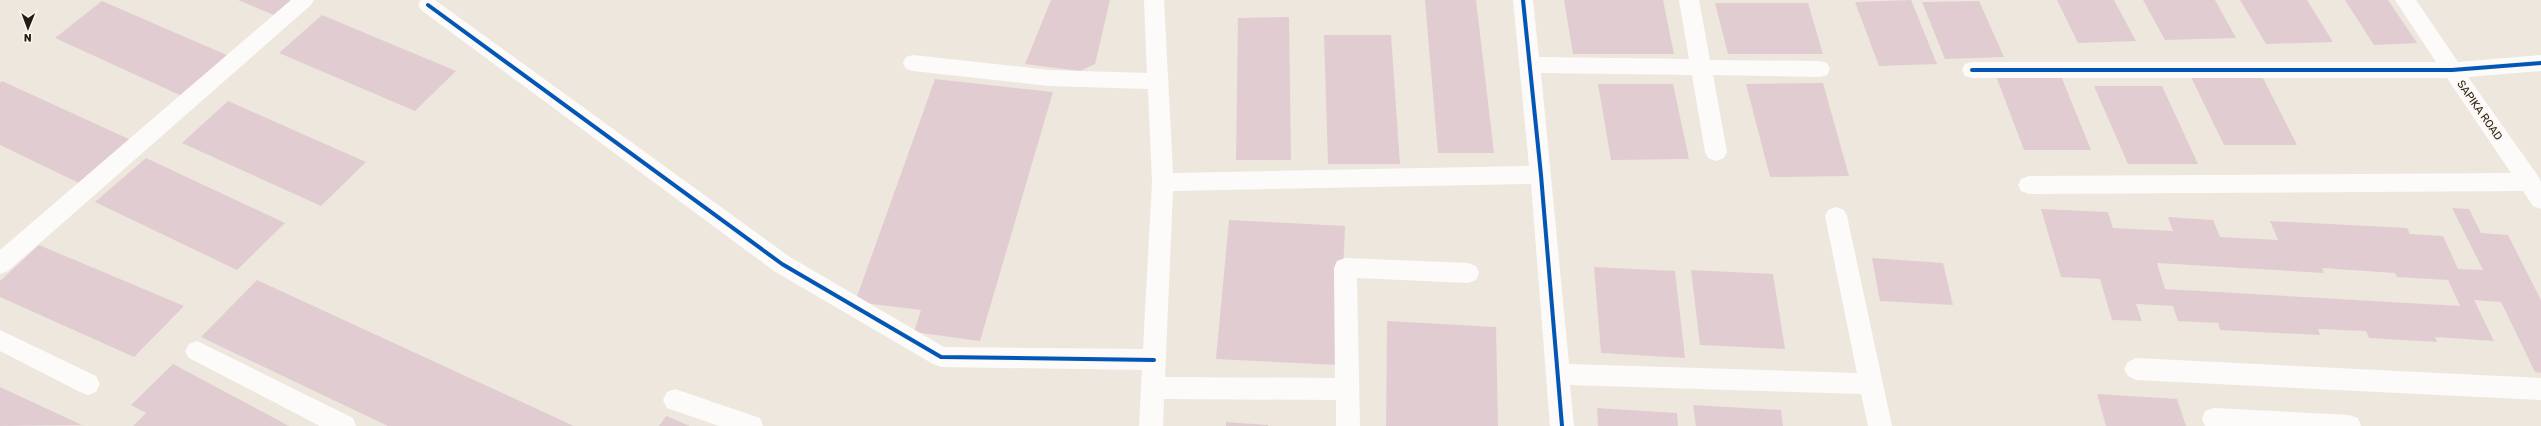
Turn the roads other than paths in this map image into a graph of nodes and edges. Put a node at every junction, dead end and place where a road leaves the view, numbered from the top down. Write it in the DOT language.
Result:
graph roads {
  1 [pos="304,0"];
  2 [pos="1154,0"];
  3 [pos="1523,0"];
  4 [pos="1689,0"];
  5 [pos="2405,0"];
  6 [pos="428,5"];
  7 [pos="913,63"];
  8 [pos="2541,64"];
  9 [pos="1529,65"];
  10 [pos="1701,67"];
  11 [pos="1820,69"];
  12 [pos="1972,70"];
  13 [pos="2452,70"];
  14 [pos="1158,81"];
  15 [pos="1716,152"];
  16 [pos="1541,175"];
  17 [pos="1163,182"];
  18 [pos="2029,185"];
  19 [pos="2535,191"];
  20 [pos="1836,216"];
  21 [pos="0,264"];
  22 [pos="1468,273"];
  23 [pos="0,340"];
  24 [pos="197,351"];
  25 [pos="1154,360"];
  26 [pos="2136,369"];
  27 [pos="1559,374"];
  28 [pos="88,384"];
  29 [pos="1871,384"];
  30 [pos="1152,388"];
  31 [pos="1347,389"];
  32 [pos="2541,389"];
  33 [pos="675,400"];
  34 [pos="2214,419"];
  35 [pos="344,426"];
  36 [pos="751,426"];
  37 [pos="1150,426"];
  38 [pos="1348,426"];
  39 [pos="1562,426"];
  40 [pos="1880,426"];
  41 [pos="2349,426"];
  1 -- 21 [label="street"];
  2 -- 14 [label="street"];
  3 -- 9 [label="street"];
  4 -- 10 [label="street"];
  5 -- 13 [label="street, SAPIKA ROAD"];
  6 -- 25 [label="street"];
  7 -- 14 [label="street"];
  8 -- 13 [label="street"];
  9 -- 10 [label="street"];
  9 -- 16 [label="street"];
  10 -- 11 [label="street"];
  10 -- 15 [label="street"];
  12 -- 13 [label="street"];
  13 -- 19 [label="street, SAPIKA ROAD"];
  14 -- 17 [label="street"];
  16 -- 17 [label="street"];
  16 -- 27 [label="street"];
  17 -- 25 [label="street"];
  18 -- 19 [label="street"];
  20 -- 29 [label="street"];
  22 -- 31 [label="street"];
  23 -- 28 [label="street"];
  24 -- 35 [label="street"];
  25 -- 30 [label="street"];
  26 -- 32 [label="street"];
  27 -- 29 [label="street"];
  27 -- 39 [label="street"];
  29 -- 40 [label="street"];
  30 -- 31 [label="street"];
  30 -- 37 [label="street"];
  31 -- 38 [label="street"];
  33 -- 36 [label="street"];
  34 -- 41 [label="street"];
}
